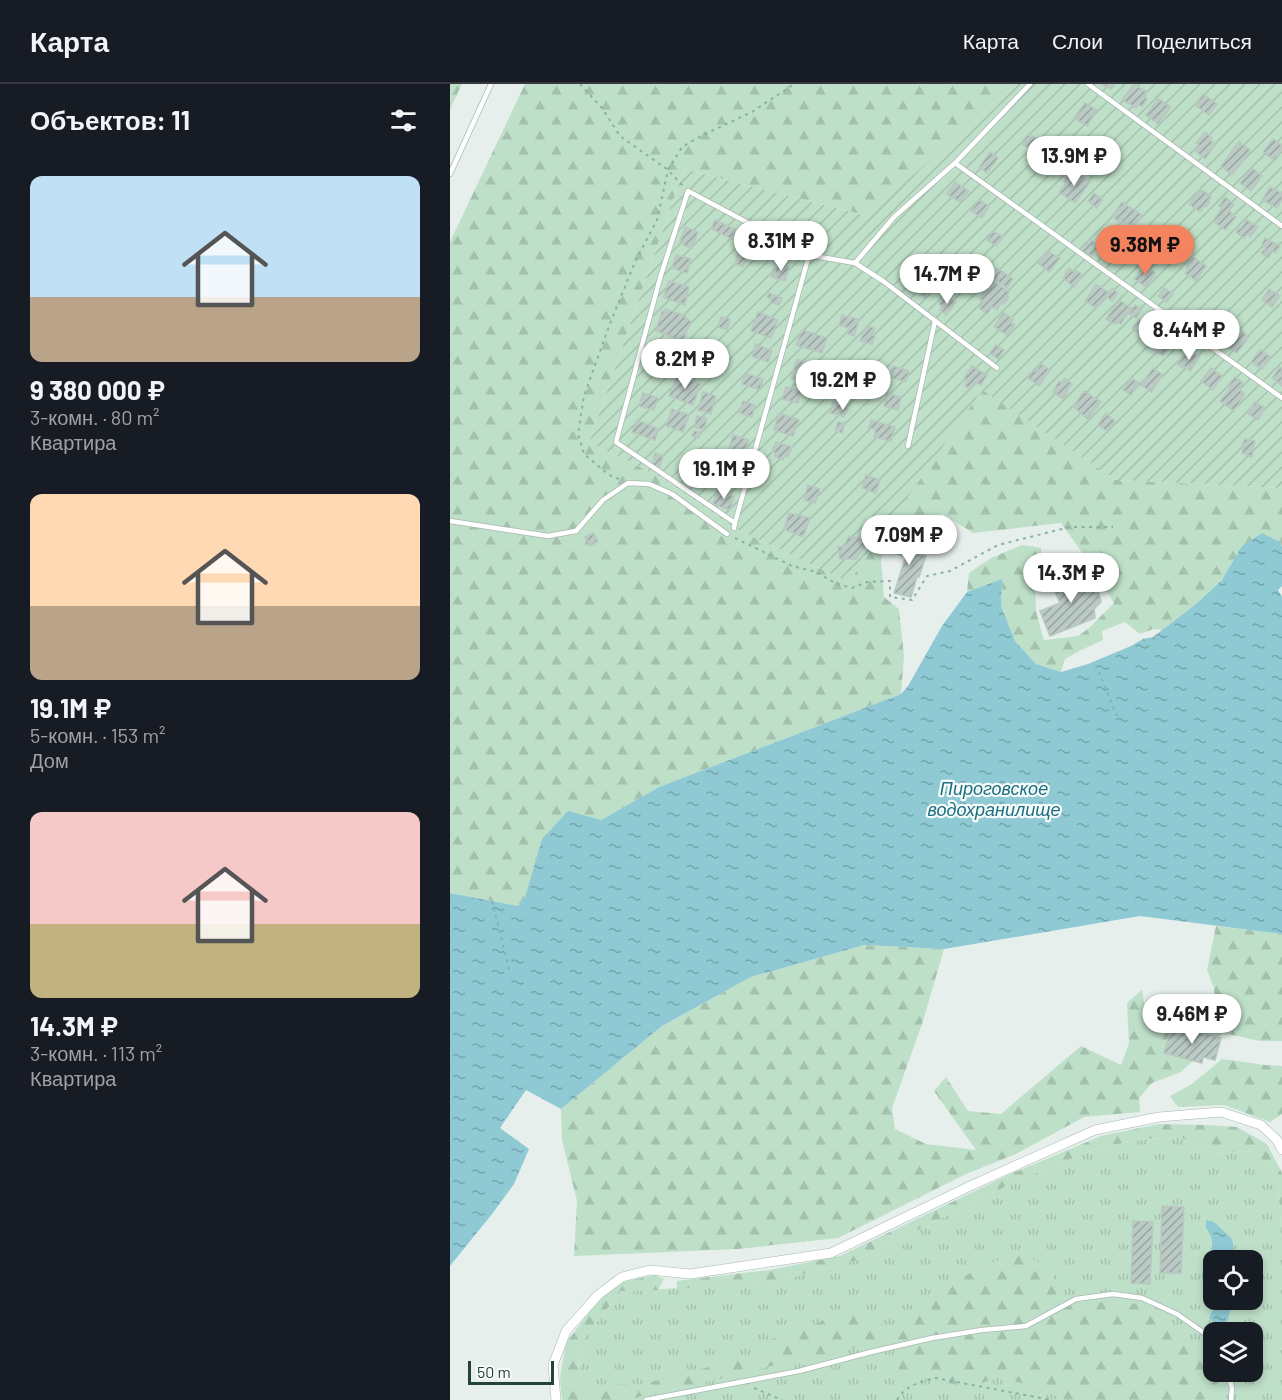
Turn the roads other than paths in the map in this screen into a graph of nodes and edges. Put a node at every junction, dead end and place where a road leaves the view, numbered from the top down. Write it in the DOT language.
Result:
graph roads {
  1 [pos="491,84"];
  2 [pos="1030,84"];
  3 [pos="1088,84"];
  4 [pos="955,163"];
  5 [pos="450,174"];
  6 [pos="1282,226"];
  7 [pos="809,255"];
  8 [pos="855,263"];
  9 [pos="935,321"];
  10 [pos="997,368"];
  11 [pos="1282,398"];
  12 [pos="908,446"];
  13 [pos="450,521"];
  14 [pos="727,534"];
  15 [pos="1282,1150"];
  16 [pos="1203,1332"];
  17 [pos="1230,1382"];
  18 [pos="556,1400"];
  19 [pos="646,1400"];
  20 [pos="1231,1400"];
  1 -- 5 [label="lane"];
  2 -- 4 [label="lane"];
  3 -- 6 [label="lane"];
  4 -- 8 [label="lane"];
  4 -- 11 [label="lane"];
  7 -- 7 [label="lane"];
  7 -- 8 [label="lane"];
  8 -- 9 [label="lane"];
  9 -- 10 [label="lane"];
  9 -- 12 [label="lane"];
  13 -- 14 [label="lane"];
  15 -- 18 [label="street"];
  16 -- 19 [label="lane"];
  17 -- 20 [label="lane"];
}
